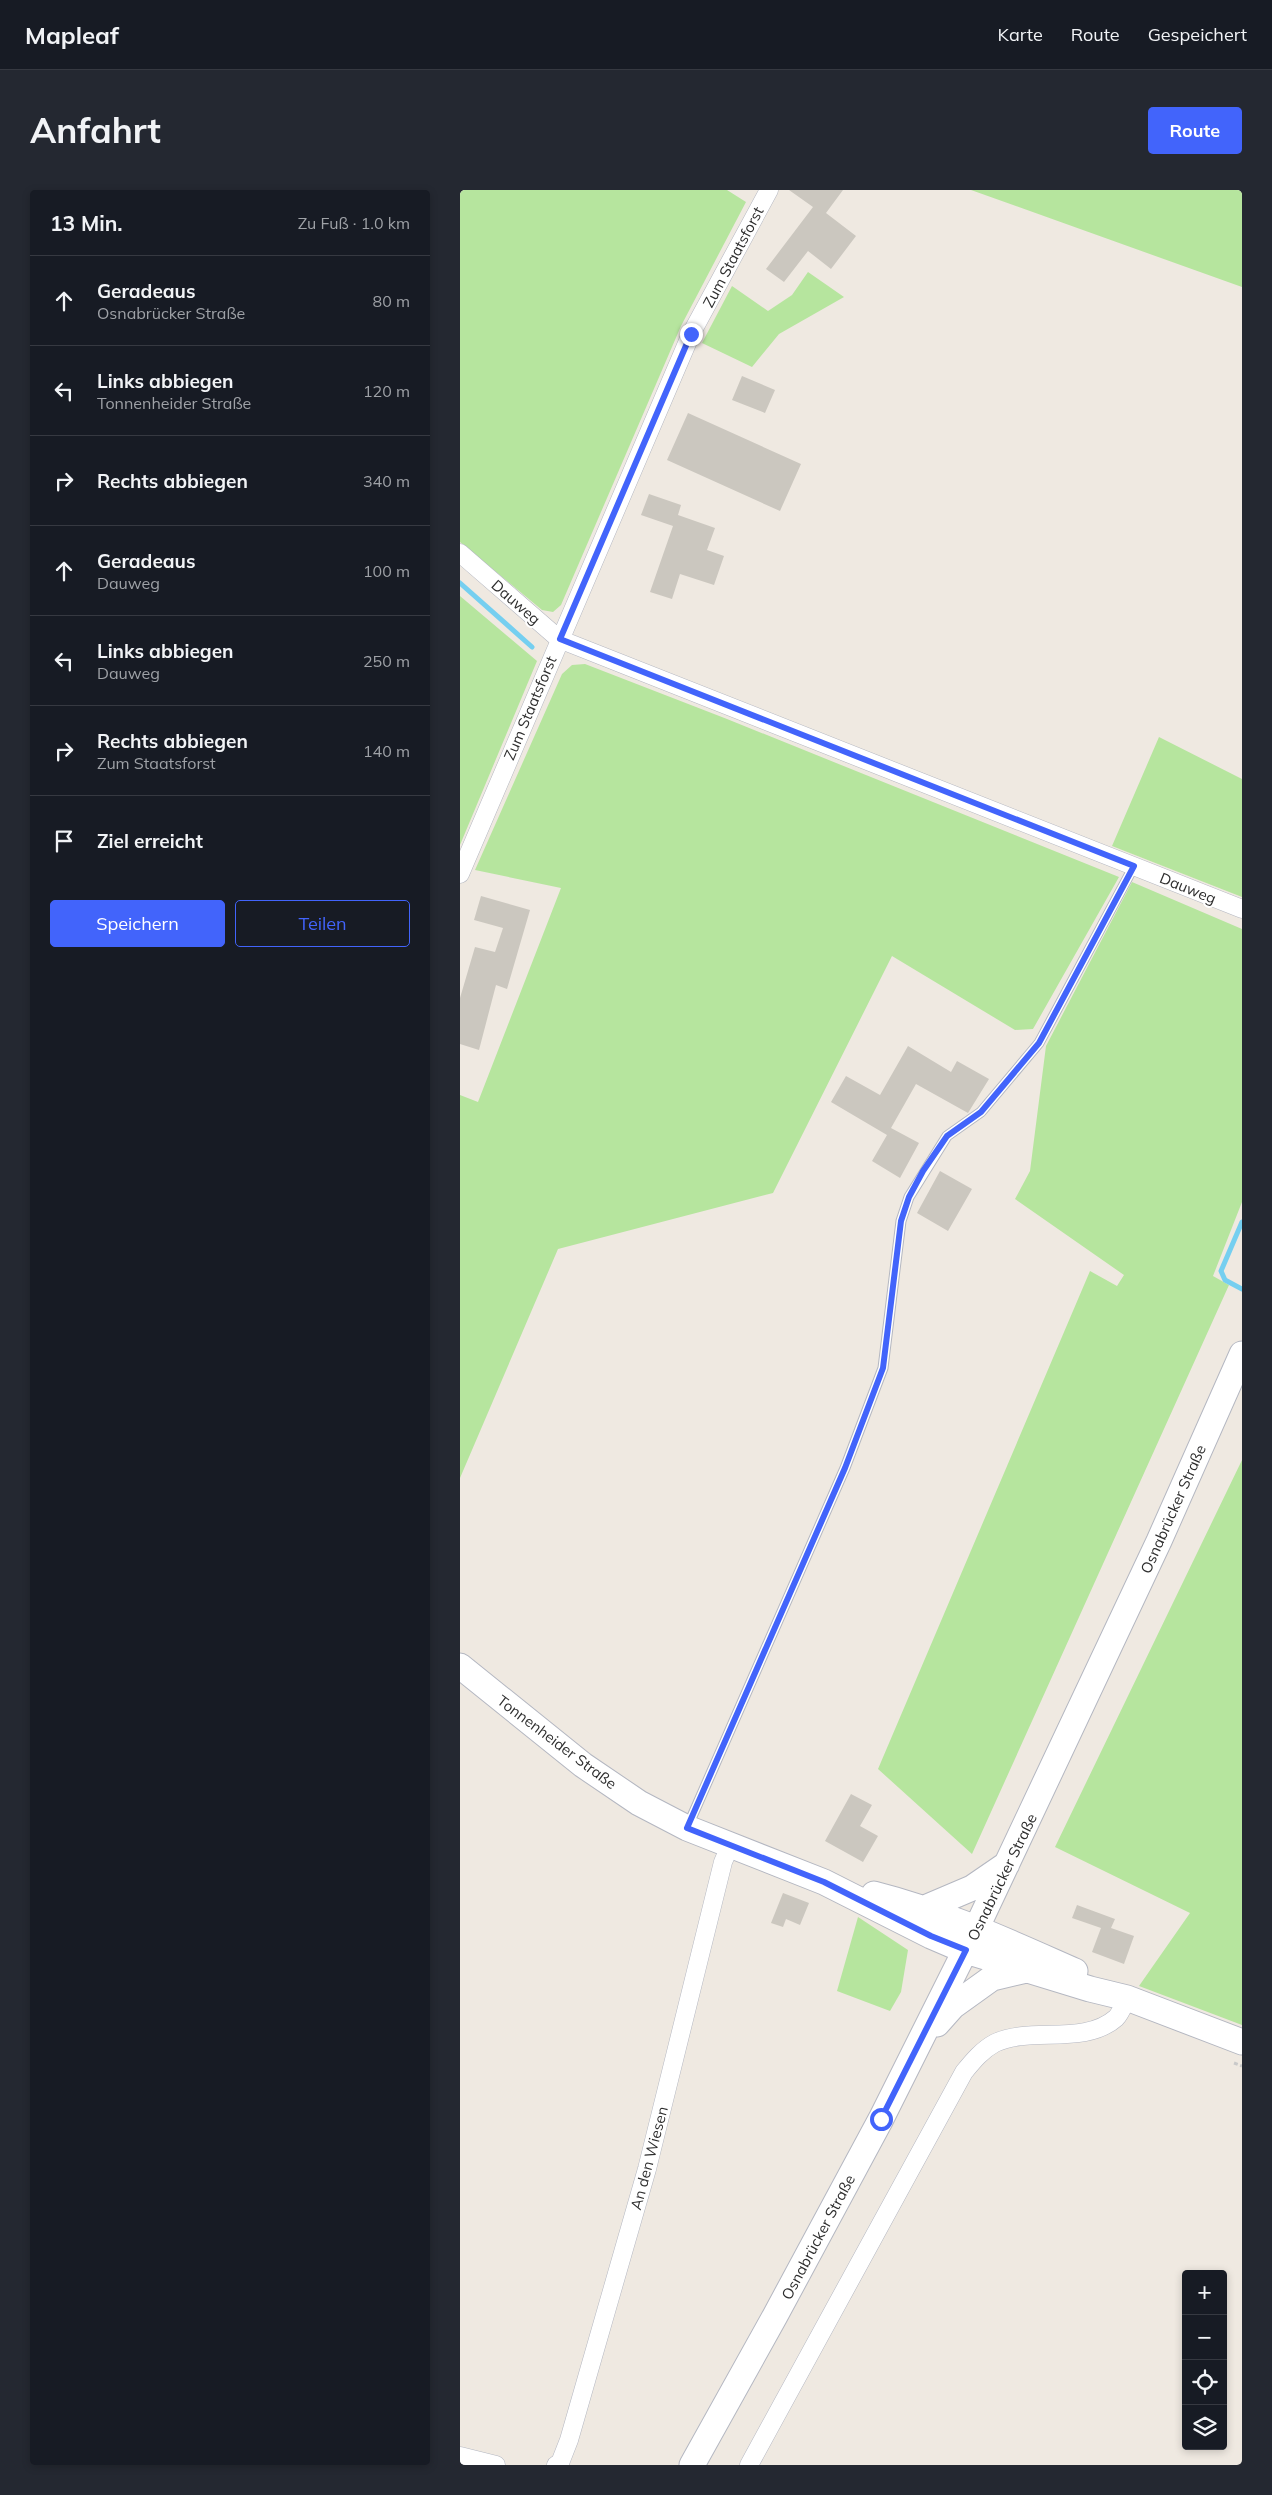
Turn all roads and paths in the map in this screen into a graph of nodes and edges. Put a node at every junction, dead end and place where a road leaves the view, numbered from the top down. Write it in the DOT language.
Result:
graph roads {
  1 [pos="769,190"];
  2 [pos="460,553"];
  3 [pos="560,639"];
  4 [pos="1134,866"];
  5 [pos="460,874"];
  6 [pos="1242,909"];
  7 [pos="1242,1354"];
  8 [pos="460,1666"];
  9 [pos="687,1828"];
  10 [pos="730,1846"];
  11 [pos="1009,1862"];
  12 [pos="824,1882"];
  13 [pos="925,1908"];
  14 [pos="977,1928"];
  15 [pos="966,1950"];
  16 [pos="1026,1970"];
  17 [pos="1127,1998"];
  18 [pos="1242,2042"];
  19 [pos="918,2045"];
  20 [pos="460,2456"];
  21 [pos="496,2465"];
  22 [pos="556,2465"];
  23 [pos="692,2465"];
  24 [pos="749,2465"];
  1 -- 3 [label="street, Zum Staatsforst"];
  2 -- 3 [label="street, Dauweg"];
  3 -- 4 [label="street, Dauweg"];
  3 -- 5 [label="street, Zum Staatsforst"];
  4 -- 6 [label="street, Dauweg"];
  4 -- 9 [label="lane"];
  7 -- 11 [label="main road, Osnabrücker Straße"];
  8 -- 9 [label="main road, Tonnenheider Straße"];
  9 -- 10 [label="main road, Tonnenheider Straße"];
  10 -- 12 [label="main road, Tonnenheider Straße"];
  10 -- 22 [label="street, An den Wiesen"];
  11 -- 13 [label="main road"];
  11 -- 14 [label="main road, Osnabrücker Straße"];
  12 -- 13 [label="main road, Tonnenheider Straße"];
  12 -- 15 [label="main road, Tonnenheider Straße"];
  13 -- 14 [label="main road, Tonnenheider Straße"];
  14 -- 15 [label="main road, Osnabrücker Straße"];
  14 -- 17 [label="main road, Tonnenheider Straße"];
  15 -- 16 [label="main road, Tonnenheider Straße"];
  15 -- 19 [label="main road, Osnabrücker Straße"];
  16 -- 17 [label="main road, Tonnenheider Straße"];
  16 -- 19 [label="main road, Tonnenheider Straße"];
  17 -- 18 [label="main road, Tonnenheider Straße"];
  17 -- 24 [label="street"];
  19 -- 23 [label="main road, Osnabrücker Straße"];
  20 -- 21 [label="street"];
}
